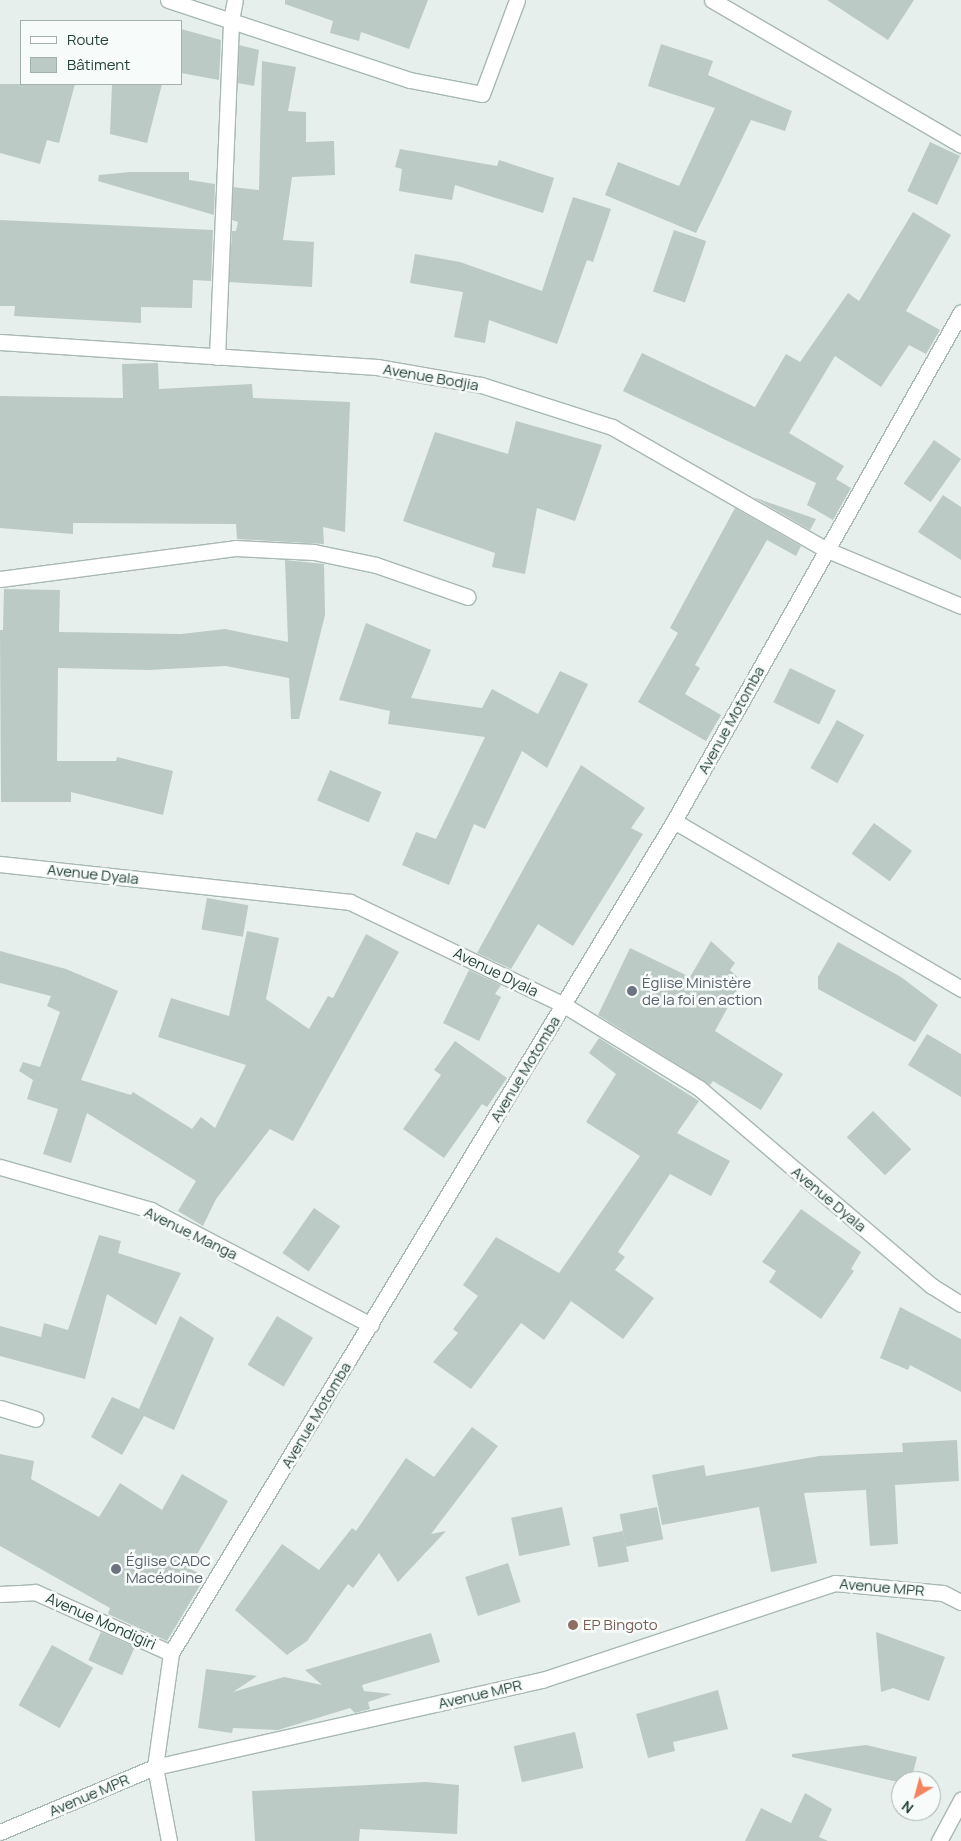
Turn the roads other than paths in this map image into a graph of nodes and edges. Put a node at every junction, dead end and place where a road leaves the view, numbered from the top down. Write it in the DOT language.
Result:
graph roads {
  1 [pos="168,0"];
  2 [pos="235,0"];
  3 [pos="517,0"];
  4 [pos="712,0"];
  5 [pos="230,20"];
  6 [pos="961,145"];
  7 [pos="961,312"];
  8 [pos="0,342"];
  9 [pos="216,356"];
  10 [pos="825,549"];
  11 [pos="0,579"];
  12 [pos="468,597"];
  13 [pos="961,606"];
  14 [pos="674,821"];
  15 [pos="0,864"];
  16 [pos="961,989"];
  17 [pos="564,1004"];
  18 [pos="0,1167"];
  19 [pos="961,1304"];
  20 [pos="371,1325"];
  21 [pos="0,1408"];
  22 [pos="35,1418"];
  23 [pos="0,1594"];
  24 [pos="961,1602"];
  25 [pos="171,1653"];
  26 [pos="155,1766"];
  27 [pos="961,1800"];
  28 [pos="0,1832"];
  29 [pos="169,1841"];
  30 [pos="939,1841"];
  1 -- 5 [label="street"];
  2 -- 5 [label="street"];
  3 -- 5 [label="street"];
  4 -- 6 [label="street"];
  5 -- 9 [label="street"];
  7 -- 10 [label="street, Avenue Motomba"];
  8 -- 9 [label="street, Avenue Bodjia"];
  9 -- 10 [label="street, Avenue Bodjia"];
  10 -- 13 [label="street, Avenue Bodjia"];
  10 -- 14 [label="street, Avenue Motomba"];
  11 -- 12 [label="street"];
  14 -- 16 [label="street"];
  14 -- 17 [label="street, Avenue Motomba"];
  15 -- 17 [label="street, Avenue Dyala"];
  17 -- 19 [label="street, Avenue Dyala"];
  17 -- 20 [label="street, Avenue Motomba"];
  18 -- 20 [label="street, Avenue Manga"];
  20 -- 25 [label="street, Avenue Motomba"];
  21 -- 22 [label="street"];
  23 -- 25 [label="street, Avenue Mondigiri"];
  24 -- 26 [label="street, Avenue MPR"];
  25 -- 26 [label="street, Avenue Motomba"];
  26 -- 28 [label="street, Avenue MPR"];
  26 -- 29 [label="street, Avenue Motomba"];
  27 -- 30 [label="street"];
}
